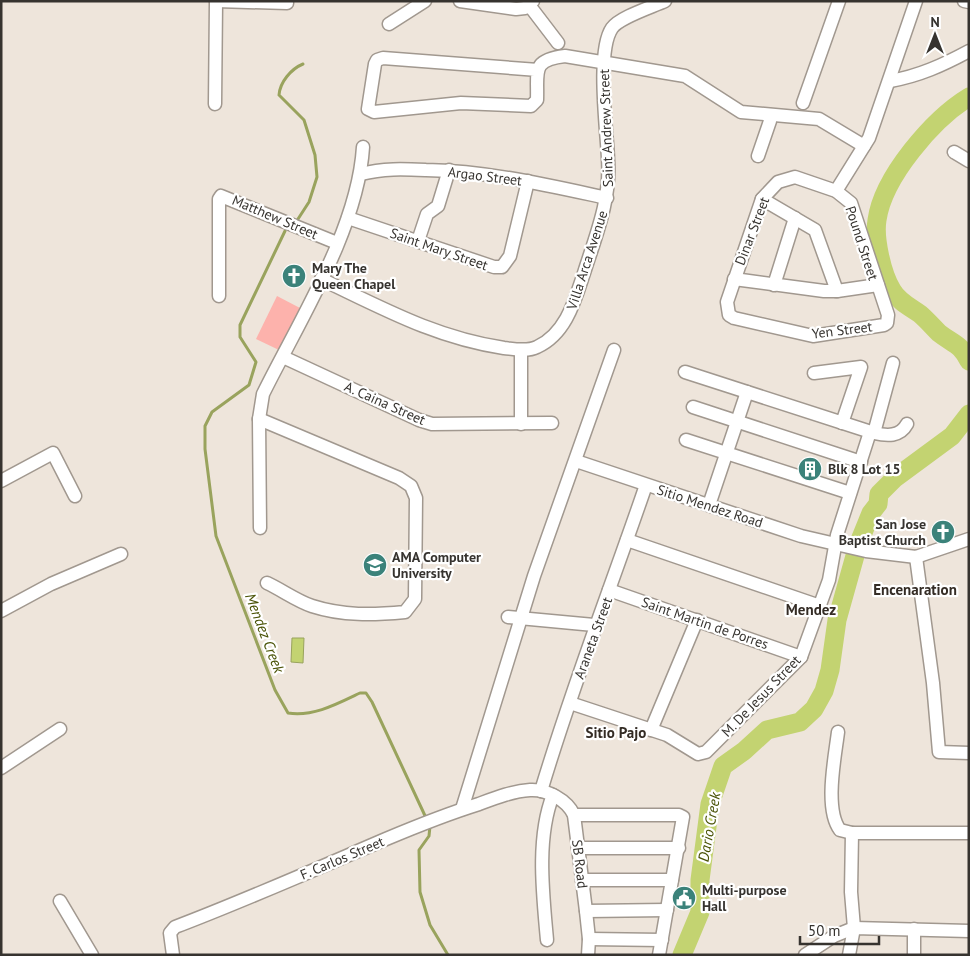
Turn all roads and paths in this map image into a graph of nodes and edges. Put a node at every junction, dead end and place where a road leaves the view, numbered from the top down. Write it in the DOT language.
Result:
graph roads {
  1 [pos="216,1"];
  2 [pos="460,1"];
  3 [pos="666,1"];
  4 [pos="839,1"];
  5 [pos="916,1"];
  6 [pos="964,1"];
  7 [pos="423,2"];
  8 [pos="969,2"];
  9 [pos="287,3"];
  10 [pos="531,3"];
  11 [pos="389,24"];
  12 [pos="558,43"];
  13 [pos="969,51"];
  14 [pos="604,62"];
  15 [pos="538,70"];
  16 [pos="890,81"];
  17 [pos="803,103"];
  18 [pos="215,104"];
  19 [pos="770,115"];
  20 [pos="864,146"];
  21 [pos="363,147"];
  22 [pos="954,152"];
  23 [pos="758,156"];
  24 [pos="969,161"];
  25 [pos="448,170"];
  26 [pos="361,174"];
  27 [pos="528,181"];
  28 [pos="836,191"];
  29 [pos="607,198"];
  30 [pos="762,199"];
  31 [pos="348,218"];
  32 [pos="795,218"];
  33 [pos="418,241"];
  34 [pos="338,243"];
  35 [pos="321,279"];
  36 [pos="734,280"];
  37 [pos="774,284"];
  38 [pos="878,285"];
  39 [pos="837,291"];
  40 [pos="219,296"];
  41 [pos="729,314"];
  42 [pos="521,350"];
  43 [pos="614,350"];
  44 [pos="283,357"];
  45 [pos="893,363"];
  46 [pos="685,372"];
  47 [pos="814,373"];
  48 [pos="746,392"];
  49 [pos="693,407"];
  50 [pos="258,419"];
  51 [pos="736,421"];
  52 [pos="552,423"];
  53 [pos="842,423"];
  54 [pos="520,424"];
  55 [pos="907,424"];
  56 [pos="872,433"];
  57 [pos="686,440"];
  58 [pos="726,452"];
  59 [pos="576,461"];
  60 [pos="861,462"];
  61 [pos="1,481"];
  62 [pos="646,485"];
  63 [pos="850,493"];
  64 [pos="75,496"];
  65 [pos="709,505"];
  66 [pos="260,528"];
  67 [pos="969,539"];
  68 [pos="627,540"];
  69 [pos="840,546"];
  70 [pos="121,554"];
  71 [pos="916,557"];
  72 [pos="267,583"];
  73 [pos="610,590"];
  74 [pos="820,606"];
  75 [pos="1,611"];
  76 [pos="508,617"];
  77 [pos="521,618"];
  78 [pos="697,620"];
  79 [pos="594,626"];
  80 [pos="801,656"];
  81 [pos="570,703"];
  82 [pos="60,728"];
  83 [pos="651,730"];
  84 [pos="838,732"];
  85 [pos="969,753"];
  86 [pos="1,768"];
  87 [pos="547,793"];
  88 [pos="462,809"];
  89 [pos="574,815"];
  90 [pos="852,833"];
  91 [pos="969,833"];
  92 [pos="578,848"];
  93 [pos="679,848"];
  94 [pos="582,880"];
  95 [pos="672,880"];
  96 [pos="60,901"];
  97 [pos="667,910"];
  98 [pos="586,911"];
  99 [pos="854,928"];
  100 [pos="914,929"];
  101 [pos="969,930"];
  102 [pos="589,939"];
  103 [pos="547,940"];
  104 [pos="662,940"];
  105 [pos="92,955"];
  106 [pos="173,955"];
  107 [pos="588,955"];
  108 [pos="659,955"];
  109 [pos="805,955"];
  110 [pos="850,955"];
  111 [pos="914,955"];
  1 -- 9 [label="street"];
  1 -- 18 [label="street"];
  2 -- 10 [label="street"];
  3 -- 14 [label="street, Saint Andrew Street"];
  4 -- 17 [label="street"];
  5 -- 16 [label="street"];
  6 -- 8 [label="street"];
  7 -- 11 [label="street"];
  10 -- 12 [label="street"];
  13 -- 16 [label="street"];
  14 -- 15 [label="street"];
  14 -- 19 [label="street"];
  14 -- 29 [label="street, Saint Andrew Street"];
  15 -- 15 [label="street"];
  16 -- 20 [label="street"];
  19 -- 20 [label="street"];
  19 -- 23 [label="street"];
  20 -- 28 [label="street"];
  21 -- 26 [label="street"];
  22 -- 24 [label="street"];
  25 -- 26 [label="street, Argao Street"];
  25 -- 27 [label="street, Argao Street"];
  25 -- 33 [label="street"];
  26 -- 31 [label="street"];
  27 -- 29 [label="street, Argao Street"];
  27 -- 33 [label="street, Saint Mary Street"];
  28 -- 30 [label="street, Dinar Street"];
  28 -- 38 [label="street, Pound Street"];
  29 -- 42 [label="street, Villa Arca Avenue"];
  30 -- 32 [label="street"];
  30 -- 36 [label="street, Dinar Street"];
  31 -- 33 [label="street, Saint Mary Street"];
  31 -- 34 [label="street"];
  32 -- 37 [label="street"];
  32 -- 39 [label="street"];
  34 -- 35 [label="street"];
  34 -- 40 [label="street, Matthew Street"];
  35 -- 42 [label="street, Villa Arca Avenue"];
  35 -- 44 [label="street"];
  36 -- 37 [label="street, Pound Street"];
  36 -- 41 [label="street, Dinar Street"];
  37 -- 39 [label="street, Pound Street"];
  38 -- 39 [label="street, Pound Street"];
  38 -- 41 [label="street, Yen Street"];
  42 -- 54 [label="street"];
  43 -- 59 [label="street"];
  44 -- 50 [label="street"];
  44 -- 54 [label="street, A. Caina Street"];
  45 -- 56 [label="street, M. De Jesus Street"];
  46 -- 48 [label="street"];
  47 -- 53 [label="street"];
  48 -- 51 [label="street"];
  48 -- 53 [label="street"];
  49 -- 51 [label="street"];
  50 -- 66 [label="street"];
  50 -- 72 [label="street"];
  51 -- 58 [label="street"];
  51 -- 60 [label="street"];
  52 -- 54 [label="street, A. Caina Street"];
  53 -- 56 [label="street"];
  55 -- 56 [label="street"];
  56 -- 60 [label="street, M. De Jesus Street"];
  57 -- 58 [label="street"];
  58 -- 63 [label="street"];
  58 -- 65 [label="street"];
  59 -- 62 [label="street, Sitio Mendez Road"];
  59 -- 77 [label="street"];
  60 -- 63 [label="street, M. De Jesus Street"];
  61 -- 64 [label="street"];
  62 -- 65 [label="street, Sitio Mendez Road"];
  62 -- 68 [label="street, Araneta Street"];
  63 -- 69 [label="street, M. De Jesus Street"];
  65 -- 69 [label="street, Sitio Mendez Road"];
  67 -- 71 [label="street"];
  68 -- 73 [label="street, Araneta Street"];
  68 -- 74 [label="street"];
  69 -- 71 [label="street, Sitio Mendez Road"];
  69 -- 74 [label="street, M. De Jesus Street"];
  70 -- 75 [label="street"];
  71 -- 85 [label="street"];
  73 -- 78 [label="street, Saint Martin de Porres"];
  73 -- 79 [label="street, Araneta Street"];
  74 -- 80 [label="street, M. De Jesus Street"];
  76 -- 77 [label="street"];
  77 -- 79 [label="street"];
  77 -- 88 [label="street"];
  78 -- 80 [label="street, Saint Martin de Porres"];
  78 -- 83 [label="street"];
  79 -- 81 [label="street, Araneta Street"];
  80 -- 83 [label="street, M. De Jesus Street"];
  81 -- 83 [label="street"];
  81 -- 87 [label="street, Araneta Street"];
  82 -- 86 [label="street"];
  84 -- 90 [label="street"];
  87 -- 88 [label="street, F. Carlos Street"];
  87 -- 89 [label="street"];
  87 -- 103 [label="street, Araneta Street"];
  88 -- 106 [label="street, F. Carlos Street"];
  89 -- 92 [label="street, SB Road"];
  89 -- 93 [label="street"];
  90 -- 91 [label="street"];
  90 -- 99 [label="street"];
  92 -- 93 [label="street"];
  92 -- 94 [label="street, SB Road"];
  93 -- 95 [label="street"];
  94 -- 95 [label="street"];
  94 -- 98 [label="street, SB Road"];
  95 -- 97 [label="street"];
  96 -- 105 [label="street"];
  97 -- 98 [label="street"];
  97 -- 104 [label="street"];
  98 -- 102 [label="street, SB Road"];
  99 -- 100 [label="street"];
  99 -- 109 [label="street"];
  99 -- 110 [label="street"];
  100 -- 101 [label="street"];
  100 -- 111 [label="street"];
  102 -- 104 [label="street"];
  102 -- 107 [label="street, SB Road"];
  104 -- 108 [label="street"];
}
